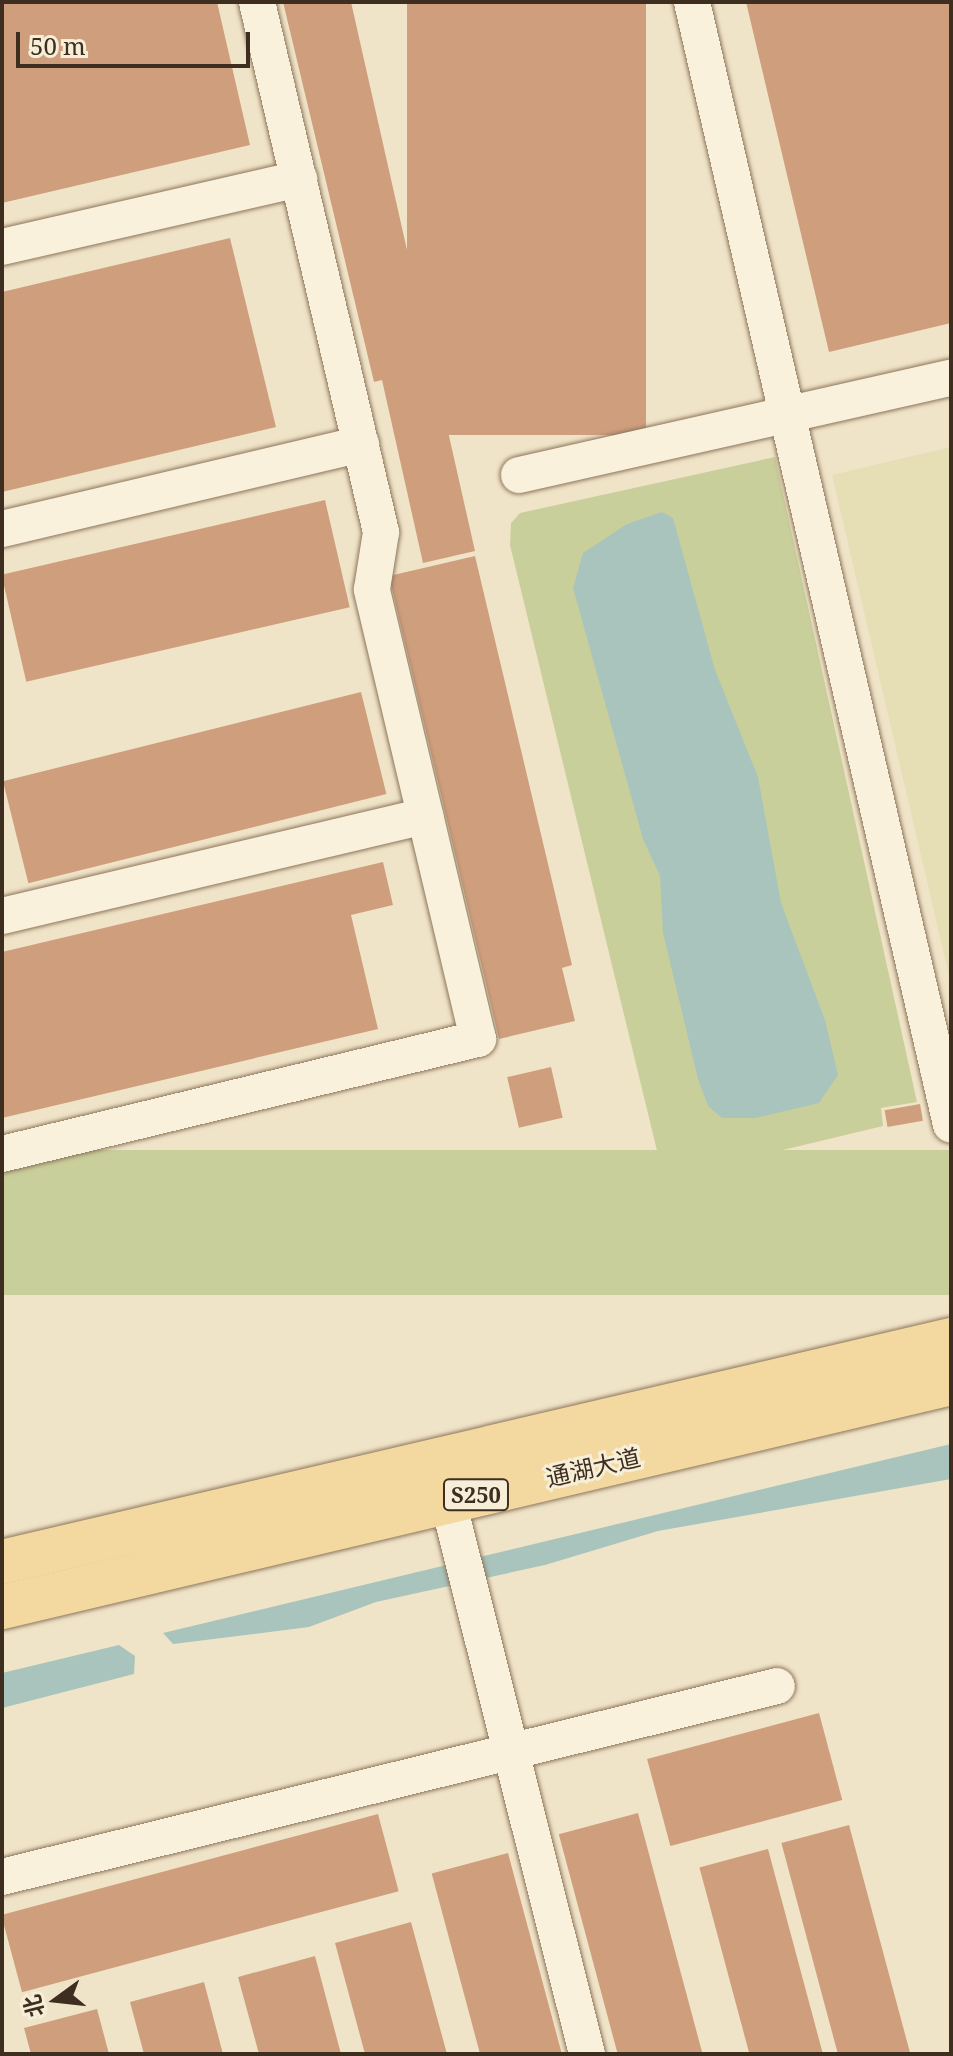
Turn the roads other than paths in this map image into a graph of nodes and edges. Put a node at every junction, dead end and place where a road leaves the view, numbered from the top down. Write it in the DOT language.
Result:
graph roads {
  1 [pos="257,2"];
  2 [pos="692,2"];
  3 [pos="299,179"];
  4 [pos="2,247"];
  5 [pos="951,378"];
  6 [pos="787,415"];
  7 [pos="361,444"];
  8 [pos="519,475"];
  9 [pos="2,529"];
  10 [pos="425,816"];
  11 [pos="2,916"];
  12 [pos="951,1125"];
  13 [pos="2,1154"];
  14 [pos="951,1340"];
  15 [pos="951,1383"];
  16 [pos="448,1501"];
  17 [pos="2,1562"];
  18 [pos="2,1607"];
  19 [pos="777,1686"];
  20 [pos="512,1751"];
  21 [pos="2,1877"];
  22 [pos="587,2054"];
  1 -- 3 [label="lane"];
  2 -- 6 [label="lane"];
  3 -- 4 [label="lane"];
  3 -- 7 [label="lane"];
  5 -- 6 [label="lane"];
  6 -- 8 [label="lane"];
  6 -- 12 [label="lane"];
  7 -- 9 [label="lane"];
  7 -- 10 [label="lane"];
  10 -- 11 [label="lane"];
  10 -- 13 [label="lane"];
  14 -- 17 [label="main road, 通湖大道 / S250"];
  15 -- 16 [label="main road, 通湖大道 / S250"];
  16 -- 18 [label="main road, 通湖大道 / S250"];
  16 -- 20 [label="lane"];
  19 -- 20 [label="lane"];
  20 -- 21 [label="lane"];
  20 -- 22 [label="lane"];
}
